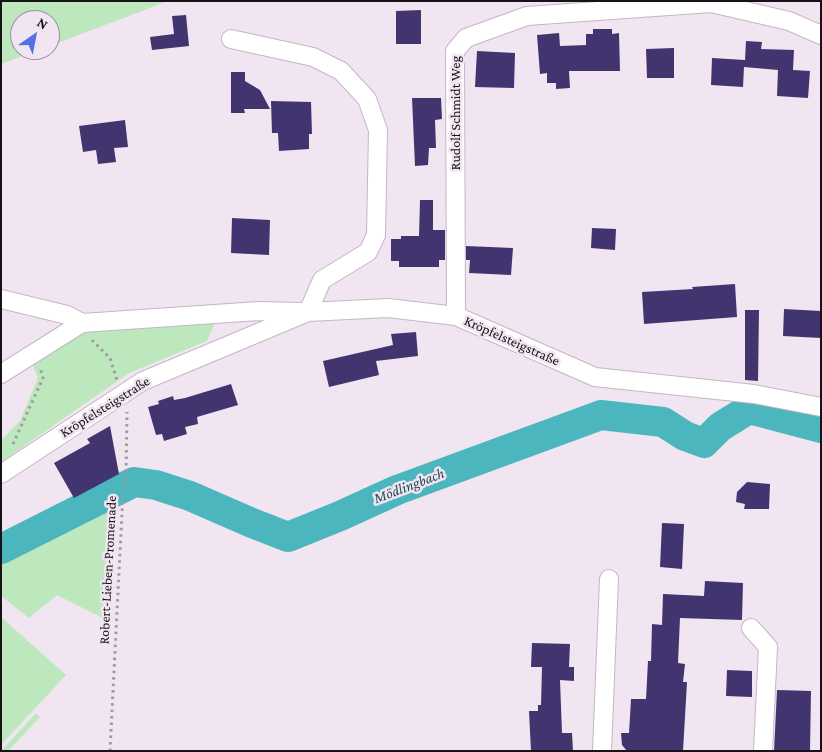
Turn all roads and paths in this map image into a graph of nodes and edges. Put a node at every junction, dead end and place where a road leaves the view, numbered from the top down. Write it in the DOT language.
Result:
graph roads {
  1 [pos="821,36"];
  2 [pos="231,39"];
  3 [pos="1,299"];
  4 [pos="308,312"];
  5 [pos="456,316"];
  6 [pos="82,322"];
  7 [pos="35,352"];
  8 [pos="1,374"];
  9 [pos="123,386"];
  10 [pos="821,407"];
  11 [pos="8,448"];
  12 [pos="1,474"];
  13 [pos="609,579"];
  14 [pos="751,628"];
  15 [pos="110,751"];
  16 [pos="602,751"];
  17 [pos="763,751"];
  1 -- 5 [label="street, Rudolf Schmidt Weg"];
  2 -- 4 [label="street"];
  3 -- 6 [label="street"];
  4 -- 5 [label="street, Kröpfelsteigstraße"];
  4 -- 6 [label="street"];
  4 -- 9 [label="street, Kröpfelsteigstraße"];
  5 -- 10 [label="street, Kröpfelsteigstraße"];
  6 -- 7 [label="street"];
  6 -- 9 [label="path, Robert-Lieben-Promenade"];
  7 -- 8 [label="street"];
  7 -- 11 [label="path"];
  9 -- 12 [label="street, Kröpfelsteigstraße"];
  9 -- 15 [label="path, Robert-Lieben-Promenade"];
  13 -- 16 [label="street"];
  14 -- 17 [label="street"];
}
